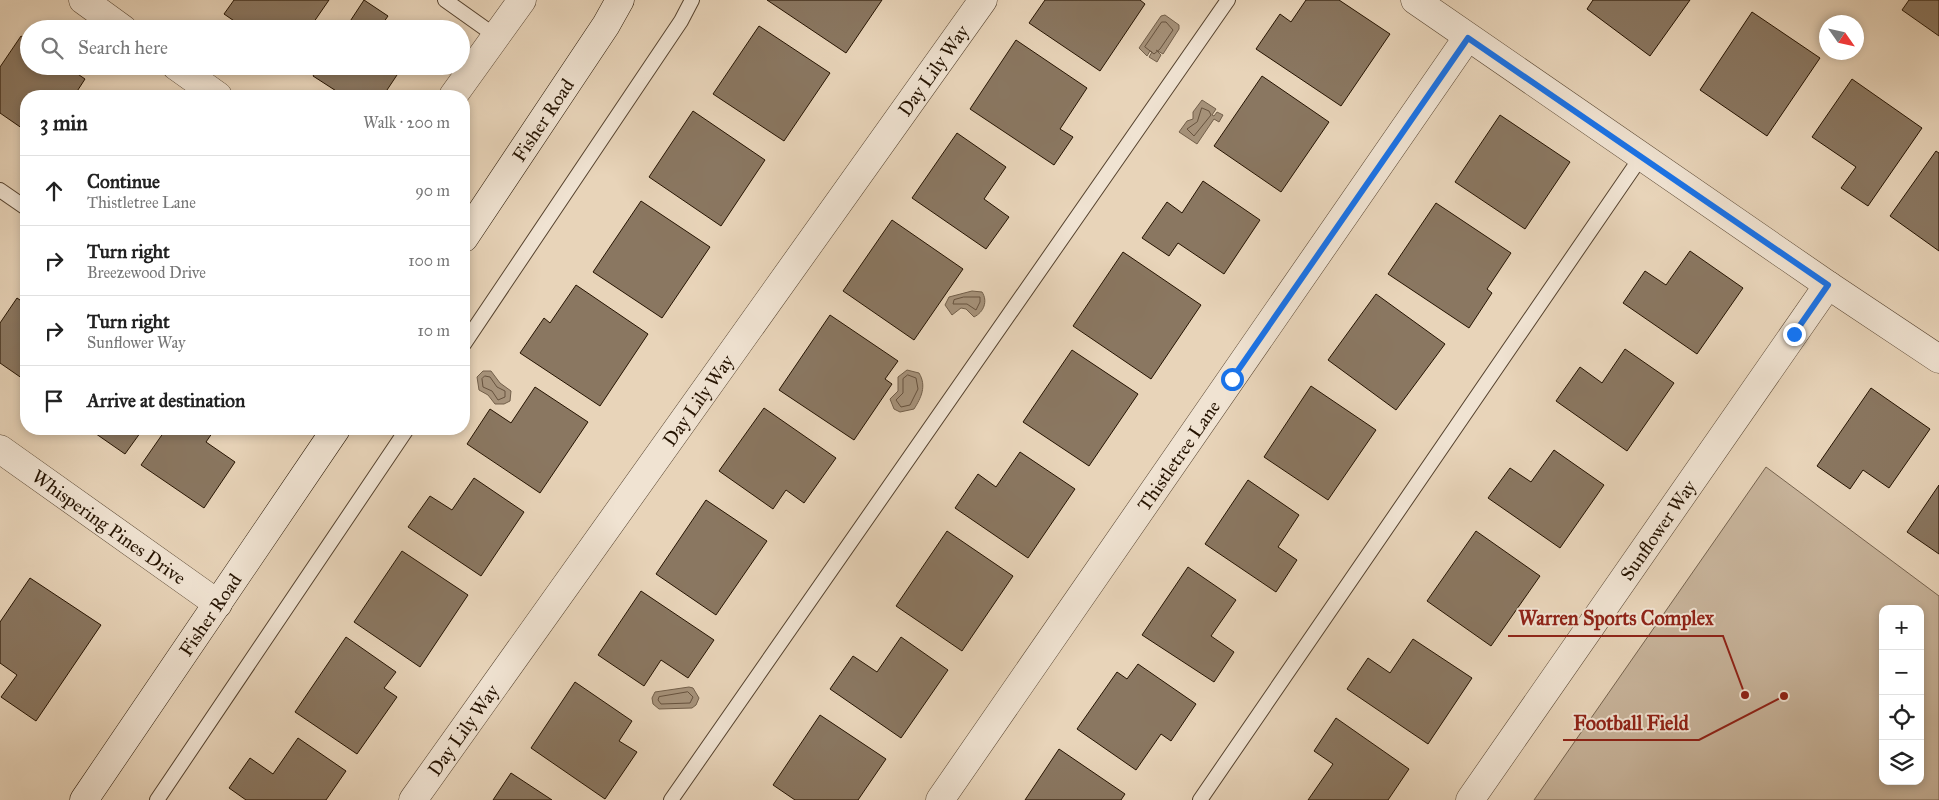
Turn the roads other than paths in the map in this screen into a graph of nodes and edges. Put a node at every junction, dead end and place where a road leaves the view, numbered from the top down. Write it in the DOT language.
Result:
graph roads {
  1 [pos="83,0"];
  2 [pos="445,0"];
  3 [pos="522,0"];
  4 [pos="620,0"];
  5 [pos="692,0"];
  6 [pos="983,0"];
  7 [pos="1228,0"];
  8 [pos="1415,0"];
  9 [pos="111,20"];
  10 [pos="497,36"];
  11 [pos="1468,38"];
  12 [pos="470,73"];
  13 [pos="189,75"];
  14 [pos="468,75"];
  15 [pos="210,90"];
  16 [pos="457,90"];
  17 [pos="1641,157"];
  18 [pos="0,190"];
  19 [pos="20,204"];
  20 [pos="470,229"];
  21 [pos="1828,285"];
  22 [pos="470,335"];
  23 [pos="1939,359"];
  24 [pos="332,435"];
  25 [pos="403,435"];
  26 [pos="0,448"];
  27 [pos="218,604"];
  28 [pos="84,800"];
  29 [pos="157,800"];
  30 [pos="413,800"];
  31 [pos="671,800"];
  32 [pos="940,800"];
  33 [pos="1200,800"];
  34 [pos="1470,800"];
  1 -- 9 [label="street"];
  2 -- 10 [label="lane"];
  3 -- 10 [label="street"];
  4 -- 20 [label="street, Fisher Road"];
  5 -- 22 [label="lane"];
  6 -- 30 [label="street, Day Lily Way"];
  7 -- 31 [label="lane"];
  8 -- 11 [label="street"];
  10 -- 12 [label="street"];
  11 -- 17 [label="street"];
  11 -- 32 [label="street, Thistletree Lane"];
  13 -- 15 [label="street"];
  14 -- 16 [label="street"];
  17 -- 21 [label="street"];
  17 -- 33 [label="lane"];
  18 -- 19 [label="lane"];
  21 -- 23 [label="street"];
  21 -- 34 [label="street, Sunflower Way"];
  24 -- 27 [label="street, Fisher Road"];
  25 -- 29 [label="lane"];
  26 -- 27 [label="street, Whispering Pines Drive"];
  27 -- 28 [label="street, Fisher Road"];
}
